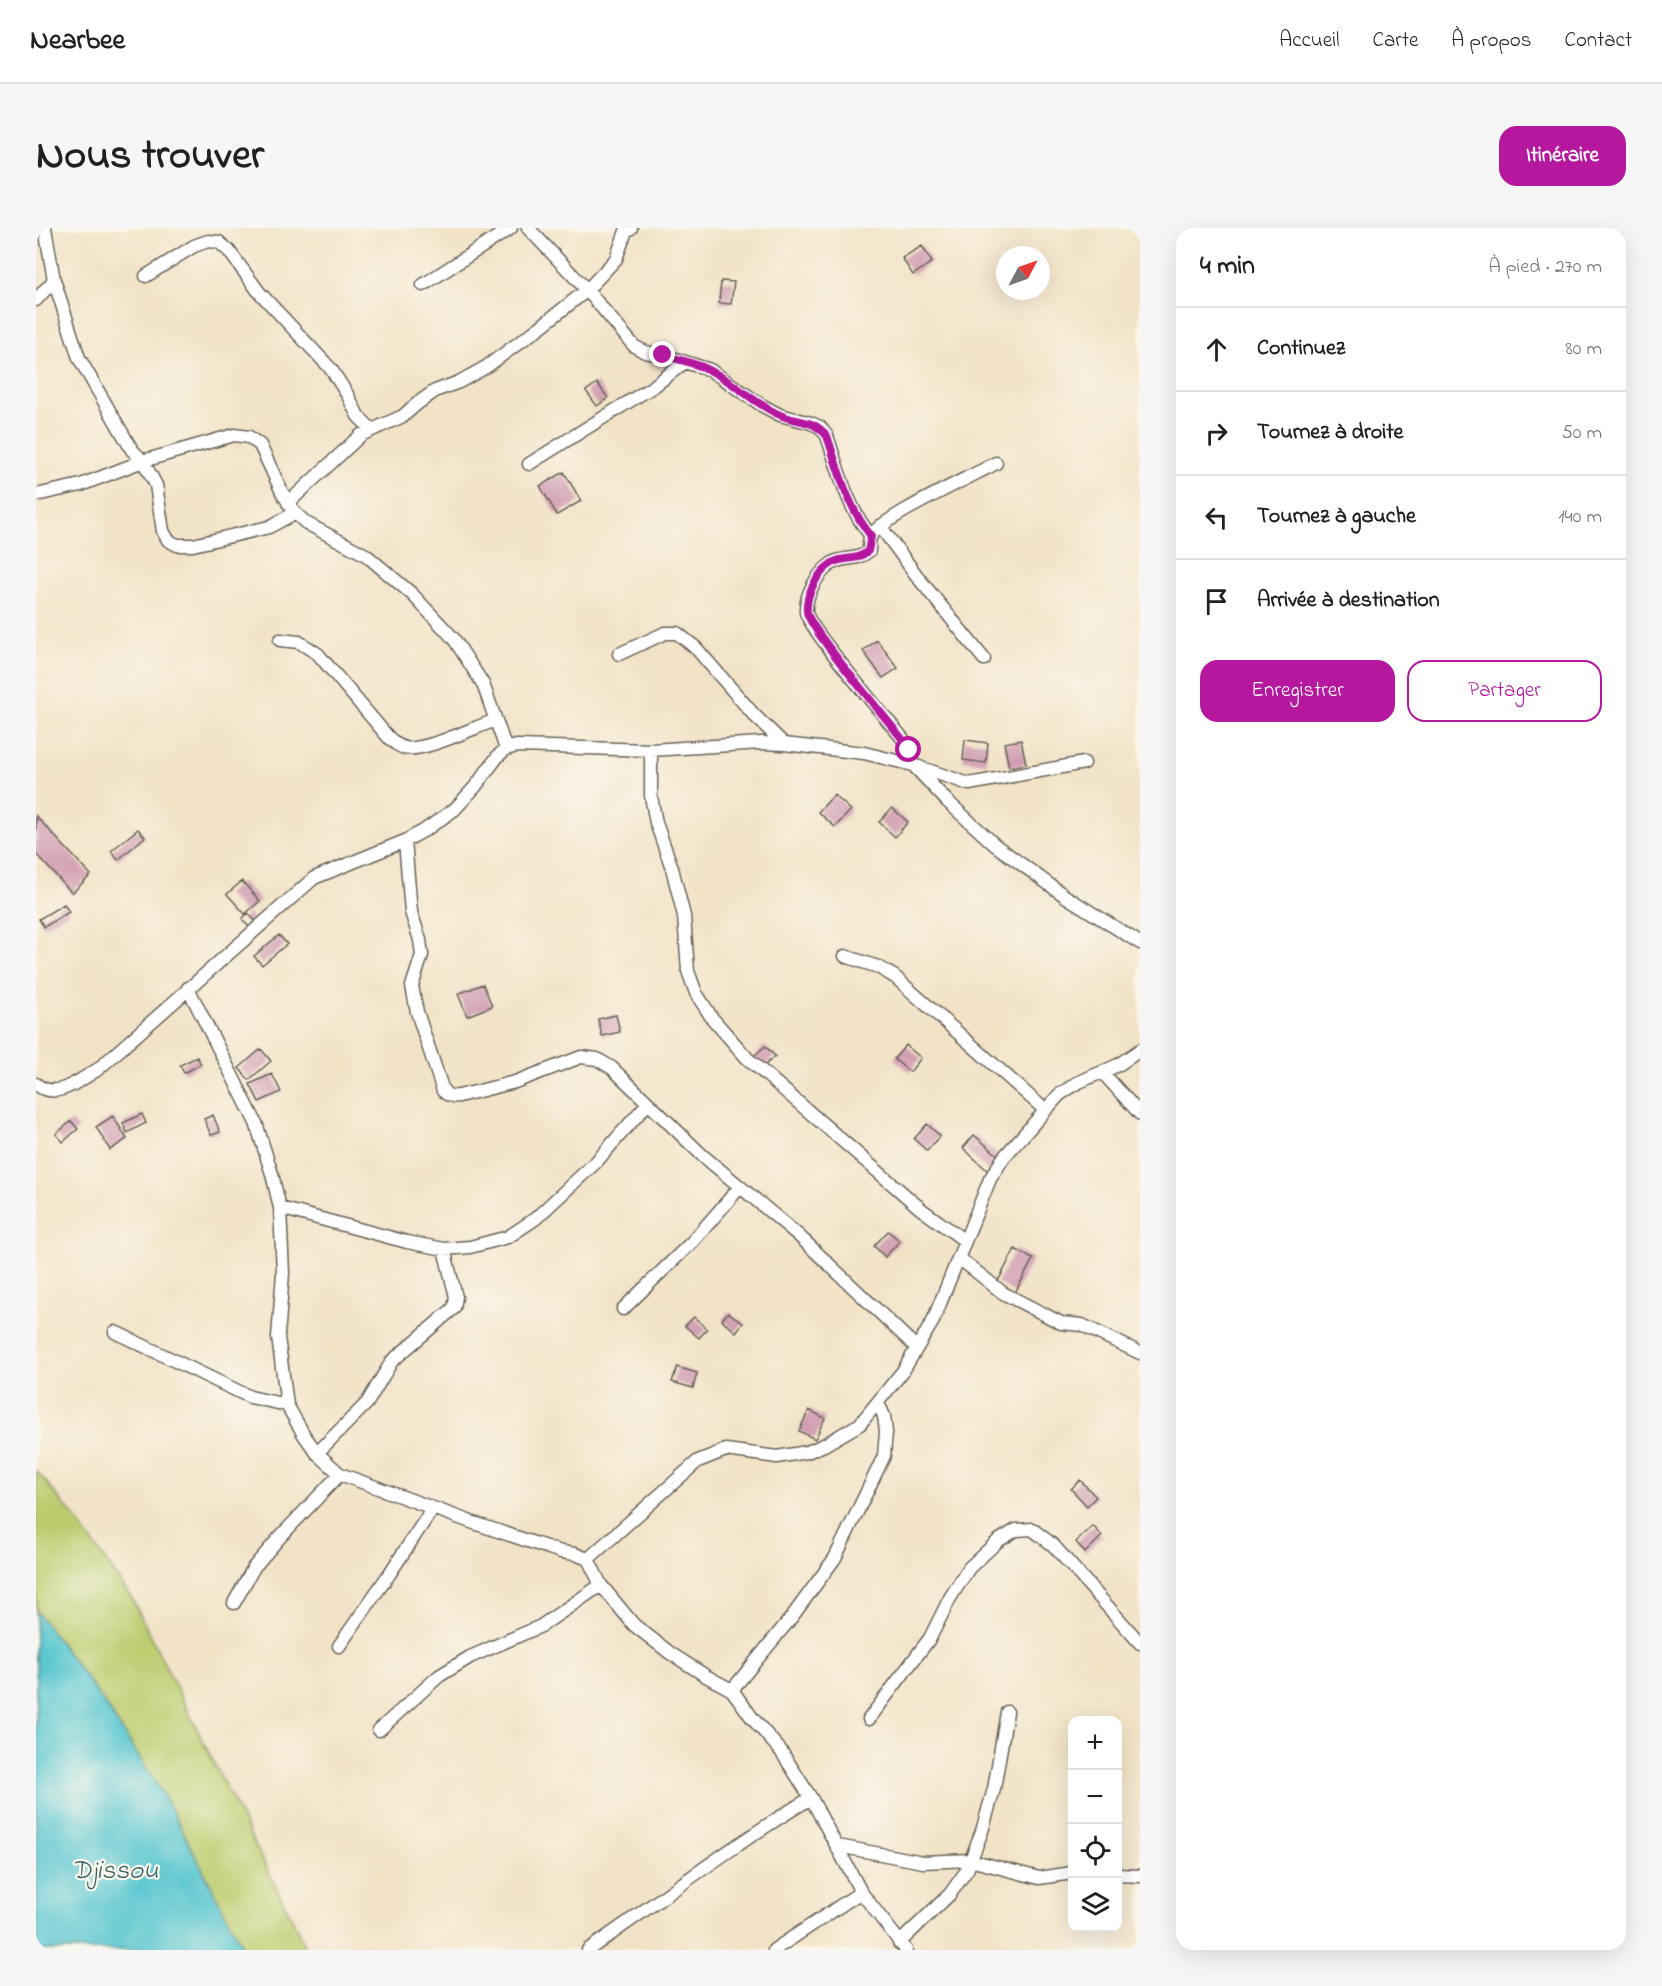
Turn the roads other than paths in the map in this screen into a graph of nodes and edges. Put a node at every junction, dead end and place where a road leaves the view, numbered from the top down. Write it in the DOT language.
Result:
graph roads {
  1 [pos="511,228"];
  2 [pos="528,228"];
  3 [pos="631,228"];
  4 [pos="46,231"];
  5 [pos="146,276"];
  6 [pos="54,280"];
  7 [pos="423,285"];
  8 [pos="587,290"];
  9 [pos="36,300"];
  10 [pos="685,362"];
  11 [pos="371,429"];
  12 [pos="143,461"];
  13 [pos="529,464"];
  14 [pos="996,464"];
  15 [pos="36,495"];
  16 [pos="292,508"];
  17 [pos="880,526"];
  18 [pos="871,536"];
  19 [pos="280,640"];
  20 [pos="619,654"];
  21 [pos="984,659"];
  22 [pos="496,720"];
  23 [pos="784,744"];
  24 [pos="506,749"];
  25 [pos="651,750"];
  26 [pos="1084,763"];
  27 [pos="913,765"];
  28 [pos="405,841"];
  29 [pos="1140,943"];
  30 [pos="845,956"];
  31 [pos="188,988"];
  32 [pos="1140,1050"];
  33 [pos="1102,1072"];
  34 [pos="36,1084"];
  35 [pos="648,1103"];
  36 [pos="1045,1110"];
  37 [pos="1140,1114"];
  38 [pos="740,1187"];
  39 [pos="280,1208"];
  40 [pos="965,1241"];
  41 [pos="444,1249"];
  42 [pos="959,1258"];
  43 [pos="623,1309"];
  44 [pos="115,1332"];
  45 [pos="917,1348"];
  46 [pos="1140,1353"];
  47 [pos="879,1403"];
  48 [pos="287,1405"];
  49 [pos="317,1453"];
  50 [pos="340,1474"];
  51 [pos="433,1508"];
  52 [pos="588,1559"];
  53 [pos="601,1585"];
  54 [pos="234,1603"];
  55 [pos="1140,1643"];
  56 [pos="339,1646"];
  57 [pos="732,1690"];
  58 [pos="1007,1712"];
  59 [pos="869,1719"];
  60 [pos="379,1730"];
  61 [pos="811,1797"];
  62 [pos="838,1846"];
  63 [pos="970,1860"];
  64 [pos="1068,1874"];
  65 [pos="1122,1875"];
  66 [pos="1140,1876"];
  67 [pos="861,1892"];
  68 [pos="902,1946"];
  69 [pos="588,1950"];
  70 [pos="774,1950"];
  1 -- 7 [label="street"];
  2 -- 8 [label="street"];
  3 -- 8 [label="street"];
  4 -- 6 [label="street"];
  5 -- 11 [label="street"];
  6 -- 9 [label="street"];
  6 -- 12 [label="street"];
  8 -- 10 [label="street"];
  8 -- 11 [label="street"];
  10 -- 13 [label="street"];
  10 -- 18 [label="street"];
  11 -- 16 [label="street"];
  12 -- 15 [label="street"];
  12 -- 16 [label="street"];
  12 -- 16 [label="street"];
  14 -- 17 [label="street"];
  16 -- 22 [label="street"];
  17 -- 18 [label="street"];
  17 -- 21 [label="street"];
  18 -- 27 [label="street"];
  19 -- 22 [label="street"];
  20 -- 23 [label="street"];
  22 -- 24 [label="street"];
  23 -- 25 [label="street"];
  23 -- 27 [label="street"];
  24 -- 25 [label="street"];
  24 -- 28 [label="street"];
  25 -- 40 [label="street"];
  26 -- 27 [label="street"];
  27 -- 29 [label="street"];
  28 -- 31 [label="street"];
  28 -- 35 [label="street"];
  30 -- 36 [label="street"];
  31 -- 34 [label="street"];
  31 -- 39 [label="street"];
  32 -- 33 [label="street"];
  33 -- 36 [label="street"];
  33 -- 37 [label="street"];
  35 -- 38 [label="street"];
  35 -- 41 [label="street"];
  36 -- 40 [label="street"];
  38 -- 43 [label="street"];
  38 -- 45 [label="street"];
  39 -- 41 [label="street"];
  39 -- 48 [label="street"];
  40 -- 42 [label="street"];
  41 -- 49 [label="street"];
  42 -- 45 [label="street"];
  42 -- 46 [label="street"];
  44 -- 48 [label="street"];
  45 -- 47 [label="street"];
  47 -- 52 [label="street"];
  47 -- 57 [label="street"];
  48 -- 49 [label="street"];
  49 -- 50 [label="street"];
  50 -- 51 [label="street"];
  50 -- 54 [label="street"];
  51 -- 52 [label="street"];
  51 -- 56 [label="street"];
  52 -- 53 [label="street"];
  53 -- 57 [label="street"];
  53 -- 60 [label="street"];
  55 -- 59 [label="street"];
  57 -- 61 [label="street"];
  58 -- 63 [label="street"];
  61 -- 62 [label="street"];
  61 -- 69 [label="street"];
  62 -- 63 [label="street"];
  62 -- 67 [label="street"];
  63 -- 64 [label="street"];
  63 -- 68 [label="street"];
  65 -- 66 [label="street"];
  67 -- 68 [label="street"];
  67 -- 70 [label="street"];
}
